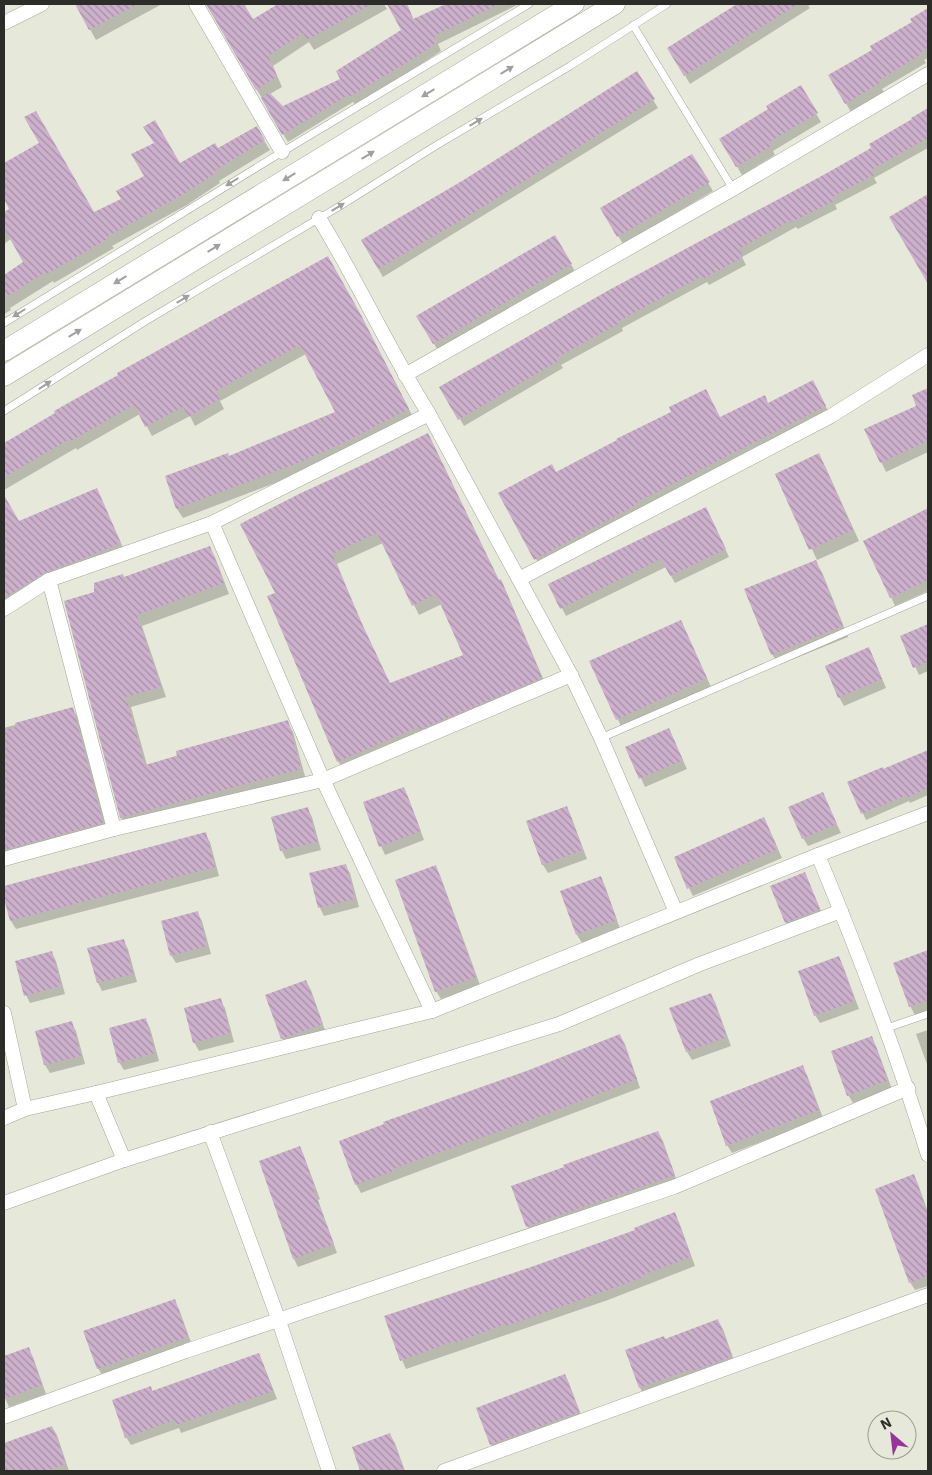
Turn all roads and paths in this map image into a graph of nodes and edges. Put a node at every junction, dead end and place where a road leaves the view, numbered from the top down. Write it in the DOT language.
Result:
graph roads {
  1 [pos="42,4"];
  2 [pos="196,4"];
  3 [pos="529,4"];
  4 [pos="574,4"];
  5 [pos="615,4"];
  6 [pos="667,4"];
  7 [pos="4,23"];
  8 [pos="633,25"];
  9 [pos="928,74"];
  10 [pos="282,152"];
  11 [pos="733,189"];
  12 [pos="319,218"];
  13 [pos="4,323"];
  14 [pos="4,351"];
  15 [pos="928,356"];
  16 [pos="404,375"];
  17 [pos="4,376"];
  18 [pos="4,411"];
  19 [pos="429,414"];
  20 [pos="212,524"];
  21 [pos="519,579"];
  22 [pos="49,580"];
  23 [pos="928,596"];
  24 [pos="4,609"];
  25 [pos="572,675"];
  26 [pos="601,738"];
  27 [pos="323,780"];
  28 [pos="928,813"];
  29 [pos="114,829"];
  30 [pos="818,855"];
  31 [pos="4,859"];
  32 [pos="842,911"];
  33 [pos="676,912"];
  34 [pos="432,1010"];
  35 [pos="4,1013"];
  36 [pos="928,1014"];
  37 [pos="887,1028"];
  38 [pos="908,1088"];
  39 [pos="96,1093"];
  40 [pos="26,1109"];
  41 [pos="4,1118"];
  42 [pos="210,1132"];
  43 [pos="928,1155"];
  44 [pos="124,1160"];
  45 [pos="4,1203"];
  46 [pos="928,1295"];
  47 [pos="279,1321"];
  48 [pos="4,1417"];
  49 [pos="329,1471"];
  50 [pos="444,1471"];
  1 -- 7 [label="street"];
  2 -- 10 [label="street"];
  3 -- 10 [label="lane"];
  4 -- 14 [label="main road, one-way"];
  17 -- 5 [label="main road, one-way"];
  6 -- 8 [label="lane"];
  8 -- 11 [label="lane"];
  12 -- 8 [label="lane, one-way"];
  9 -- 11 [label="street"];
  10 -- 13 [label="lane, one-way"];
  11 -- 16 [label="street"];
  12 -- 16 [label="street"];
  18 -- 12 [label="lane, one-way"];
  15 -- 21 [label="street"];
  16 -- 19 [label="street"];
  19 -- 20 [label="street"];
  19 -- 21 [label="street"];
  20 -- 22 [label="street"];
  20 -- 27 [label="street"];
  21 -- 25 [label="street"];
  22 -- 24 [label="street"];
  22 -- 29 [label="street"];
  23 -- 26 [label="lane"];
  25 -- 26 [label="street"];
  25 -- 27 [label="street"];
  26 -- 33 [label="street"];
  27 -- 29 [label="street"];
  27 -- 34 [label="street"];
  28 -- 30 [label="street"];
  29 -- 31 [label="street"];
  30 -- 32 [label="street"];
  30 -- 33 [label="street"];
  32 -- 37 [label="street"];
  32 -- 42 [label="street"];
  33 -- 34 [label="street"];
  34 -- 39 [label="street"];
  35 -- 40 [label="street"];
  36 -- 37 [label="lane"];
  37 -- 38 [label="street"];
  38 -- 43 [label="street"];
  38 -- 47 [label="street"];
  39 -- 40 [label="street"];
  39 -- 44 [label="street"];
  40 -- 41 [label="street"];
  42 -- 44 [label="street"];
  42 -- 47 [label="street"];
  44 -- 45 [label="street"];
  46 -- 50 [label="street"];
  47 -- 48 [label="street"];
  47 -- 49 [label="street"];
}
